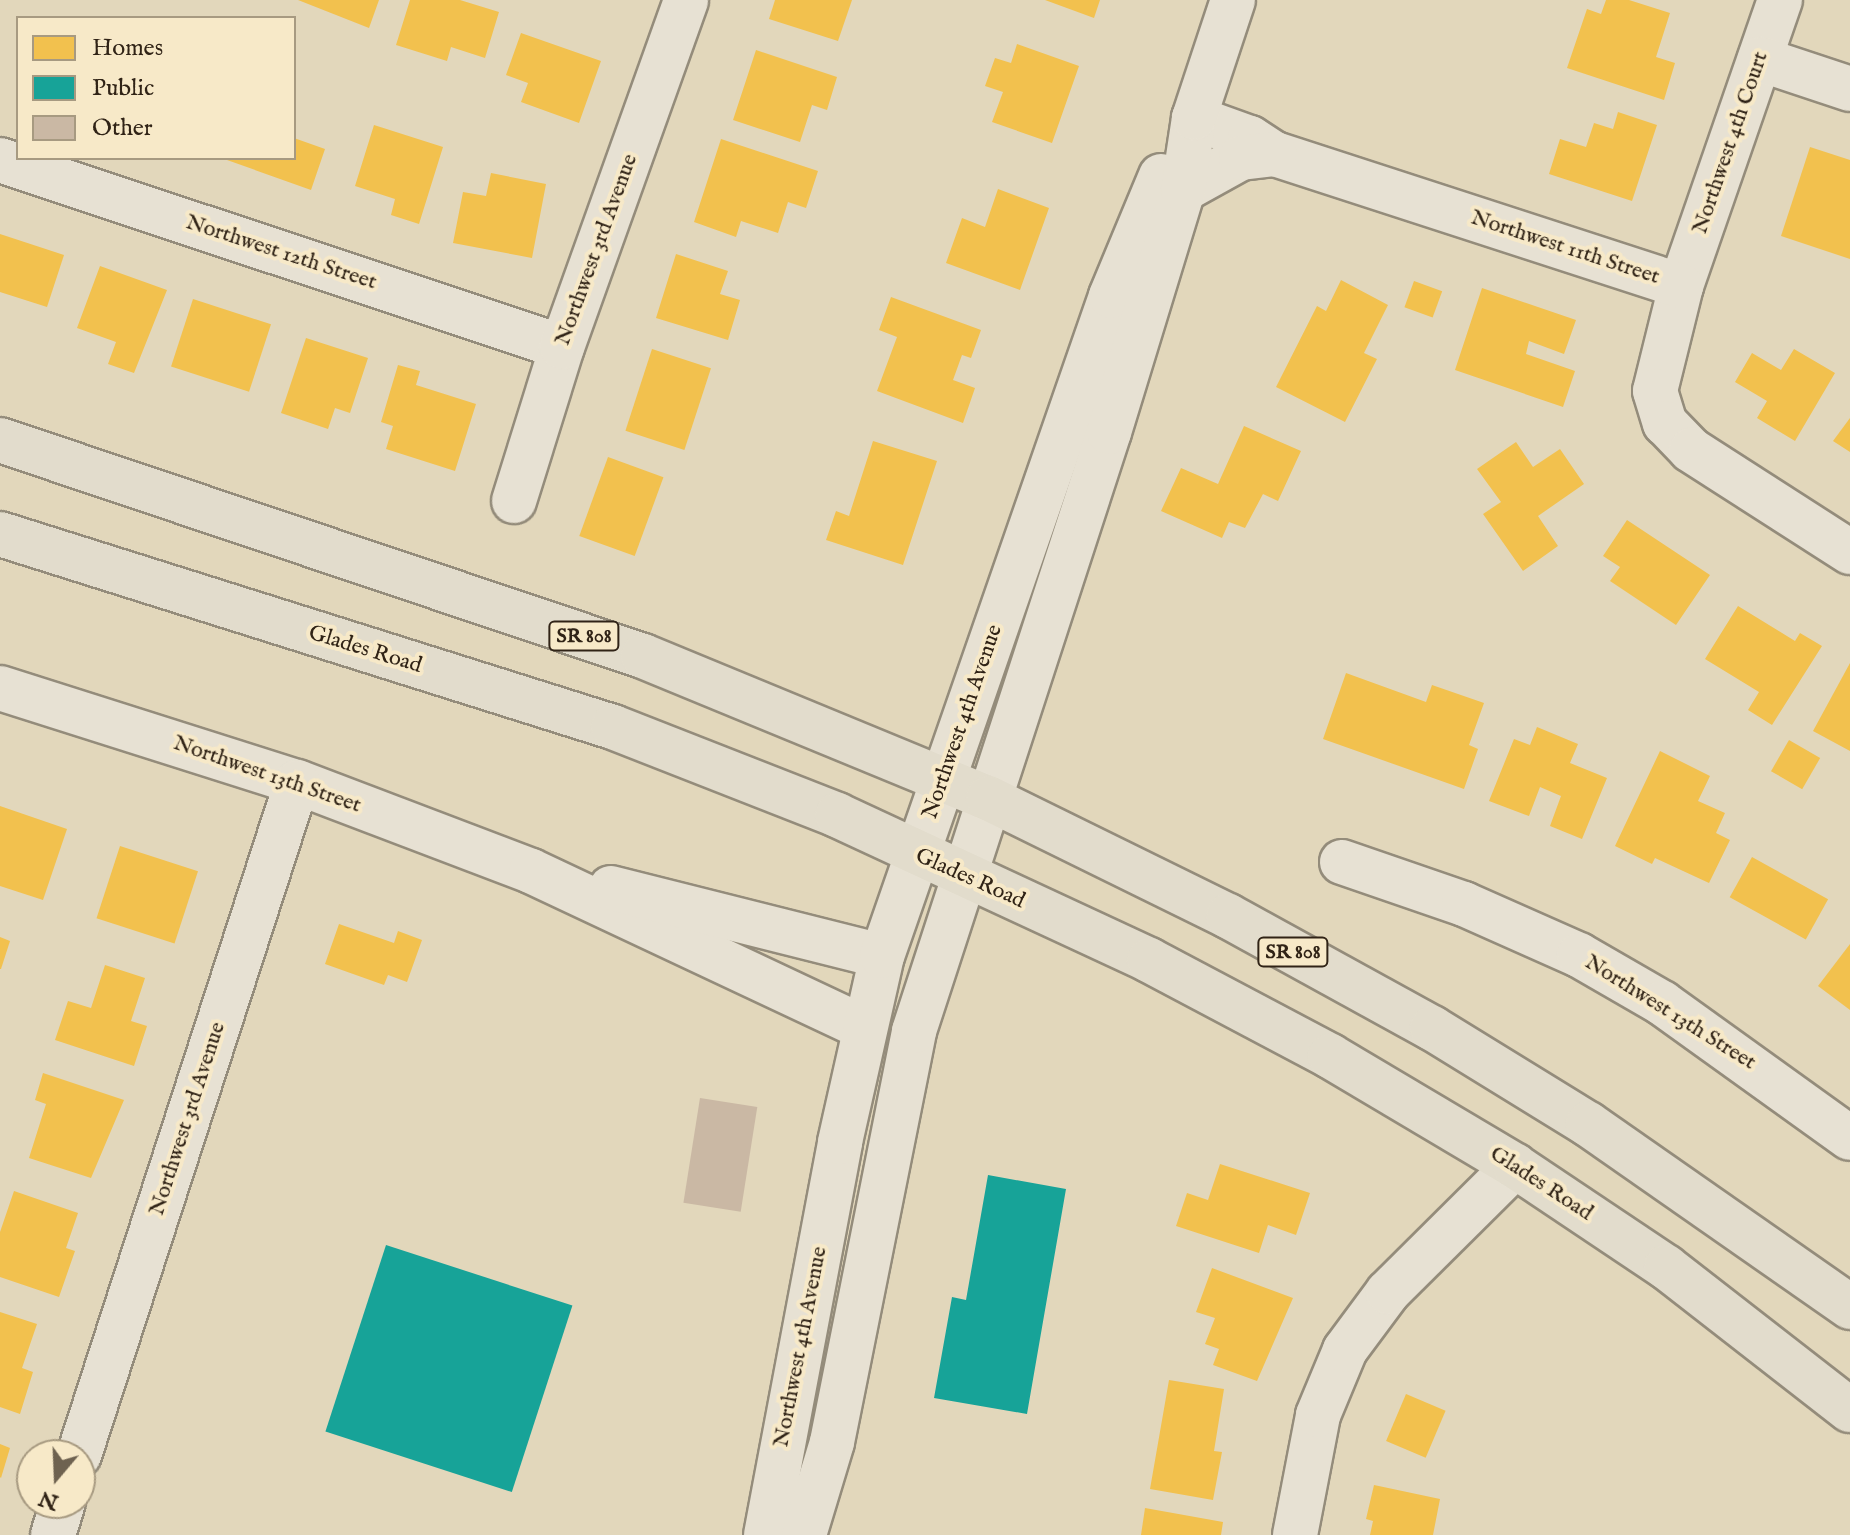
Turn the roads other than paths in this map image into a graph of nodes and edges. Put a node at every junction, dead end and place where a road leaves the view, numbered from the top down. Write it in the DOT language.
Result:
graph roads {
  1 [pos="686,0"];
  2 [pos="1233,0"];
  3 [pos="1780,0"];
  4 [pos="1760,59"];
  5 [pos="1850,89"];
  6 [pos="1194,118"];
  7 [pos="1275,154"];
  8 [pos="0,160"];
  9 [pos="1183,190"];
  10 [pos="1681,286"];
  11 [pos="562,347"];
  12 [pos="0,440"];
  13 [pos="514,501"];
  14 [pos="0,534"];
  15 [pos="1850,552"];
  16 [pos="0,688"];
  17 [pos="945,779"];
  18 [pos="297,782"];
  19 [pos="988,798"];
  20 [pos="916,855"];
  21 [pos="1342,862"];
  22 [pos="531,871"];
  23 [pos="962,875"];
  24 [pos="882,956"];
  25 [pos="864,1028"];
  26 [pos="1850,1138"];
  27 [pos="1515,1166"];
  28 [pos="1850,1307"];
  29 [pos="1850,1410"];
  30 [pos="84,1439"];
  31 [pos="766,1535"];
  32 [pos="804,1535"];
  33 [pos="1295,1535"];
  1 -- 11 [label="street, Northwest 3rd Avenue"];
  2 -- 6 [label="street, Northwest 4th Avenue"];
  3 -- 4 [label="street, Northwest 4th Court"];
  4 -- 5 [label="street"];
  4 -- 10 [label="street, Northwest 4th Court"];
  6 -- 7 [label="street, Northwest 11th Street"];
  6 -- 9 [label="street, Northwest 4th Avenue"];
  6 -- 17 [label="street, Northwest 4th Avenue"];
  7 -- 9 [label="street"];
  7 -- 10 [label="street, Northwest 11th Street"];
  8 -- 11 [label="street, Northwest 12th Street"];
  9 -- 19 [label="street, Northwest 4th Avenue"];
  10 -- 15 [label="street, Northwest 11th Street"];
  11 -- 13 [label="street, Northwest 3rd Avenue"];
  12 -- 17 [label="main road, SR 808"];
  14 -- 20 [label="main road, Glades Road"];
  16 -- 18 [label="street, Northwest 13th Street"];
  17 -- 19 [label="main road, SR 808"];
  17 -- 20 [label="street, Northwest 4th Avenue"];
  18 -- 22 [label="street, Northwest 13th Street"];
  18 -- 30 [label="street, Northwest 3rd Avenue"];
  19 -- 23 [label="street, Northwest 4th Avenue"];
  19 -- 28 [label="main road, SR 808"];
  20 -- 23 [label="main road, Glades Road"];
  20 -- 24 [label="street, Northwest 4th Avenue"];
  21 -- 26 [label="street, Northwest 13th Street"];
  22 -- 24 [label="street, Northwest 13th Street"];
  22 -- 25 [label="street, Northwest 13th Street"];
  23 -- 27 [label="main road, Glades Road"];
  23 -- 32 [label="street, Northwest 4th Avenue"];
  24 -- 25 [label="street, Northwest 4th Avenue"];
  25 -- 31 [label="street, Northwest 4th Avenue"];
  27 -- 29 [label="main road, Glades Road"];
  27 -- 33 [label="street"];
}
